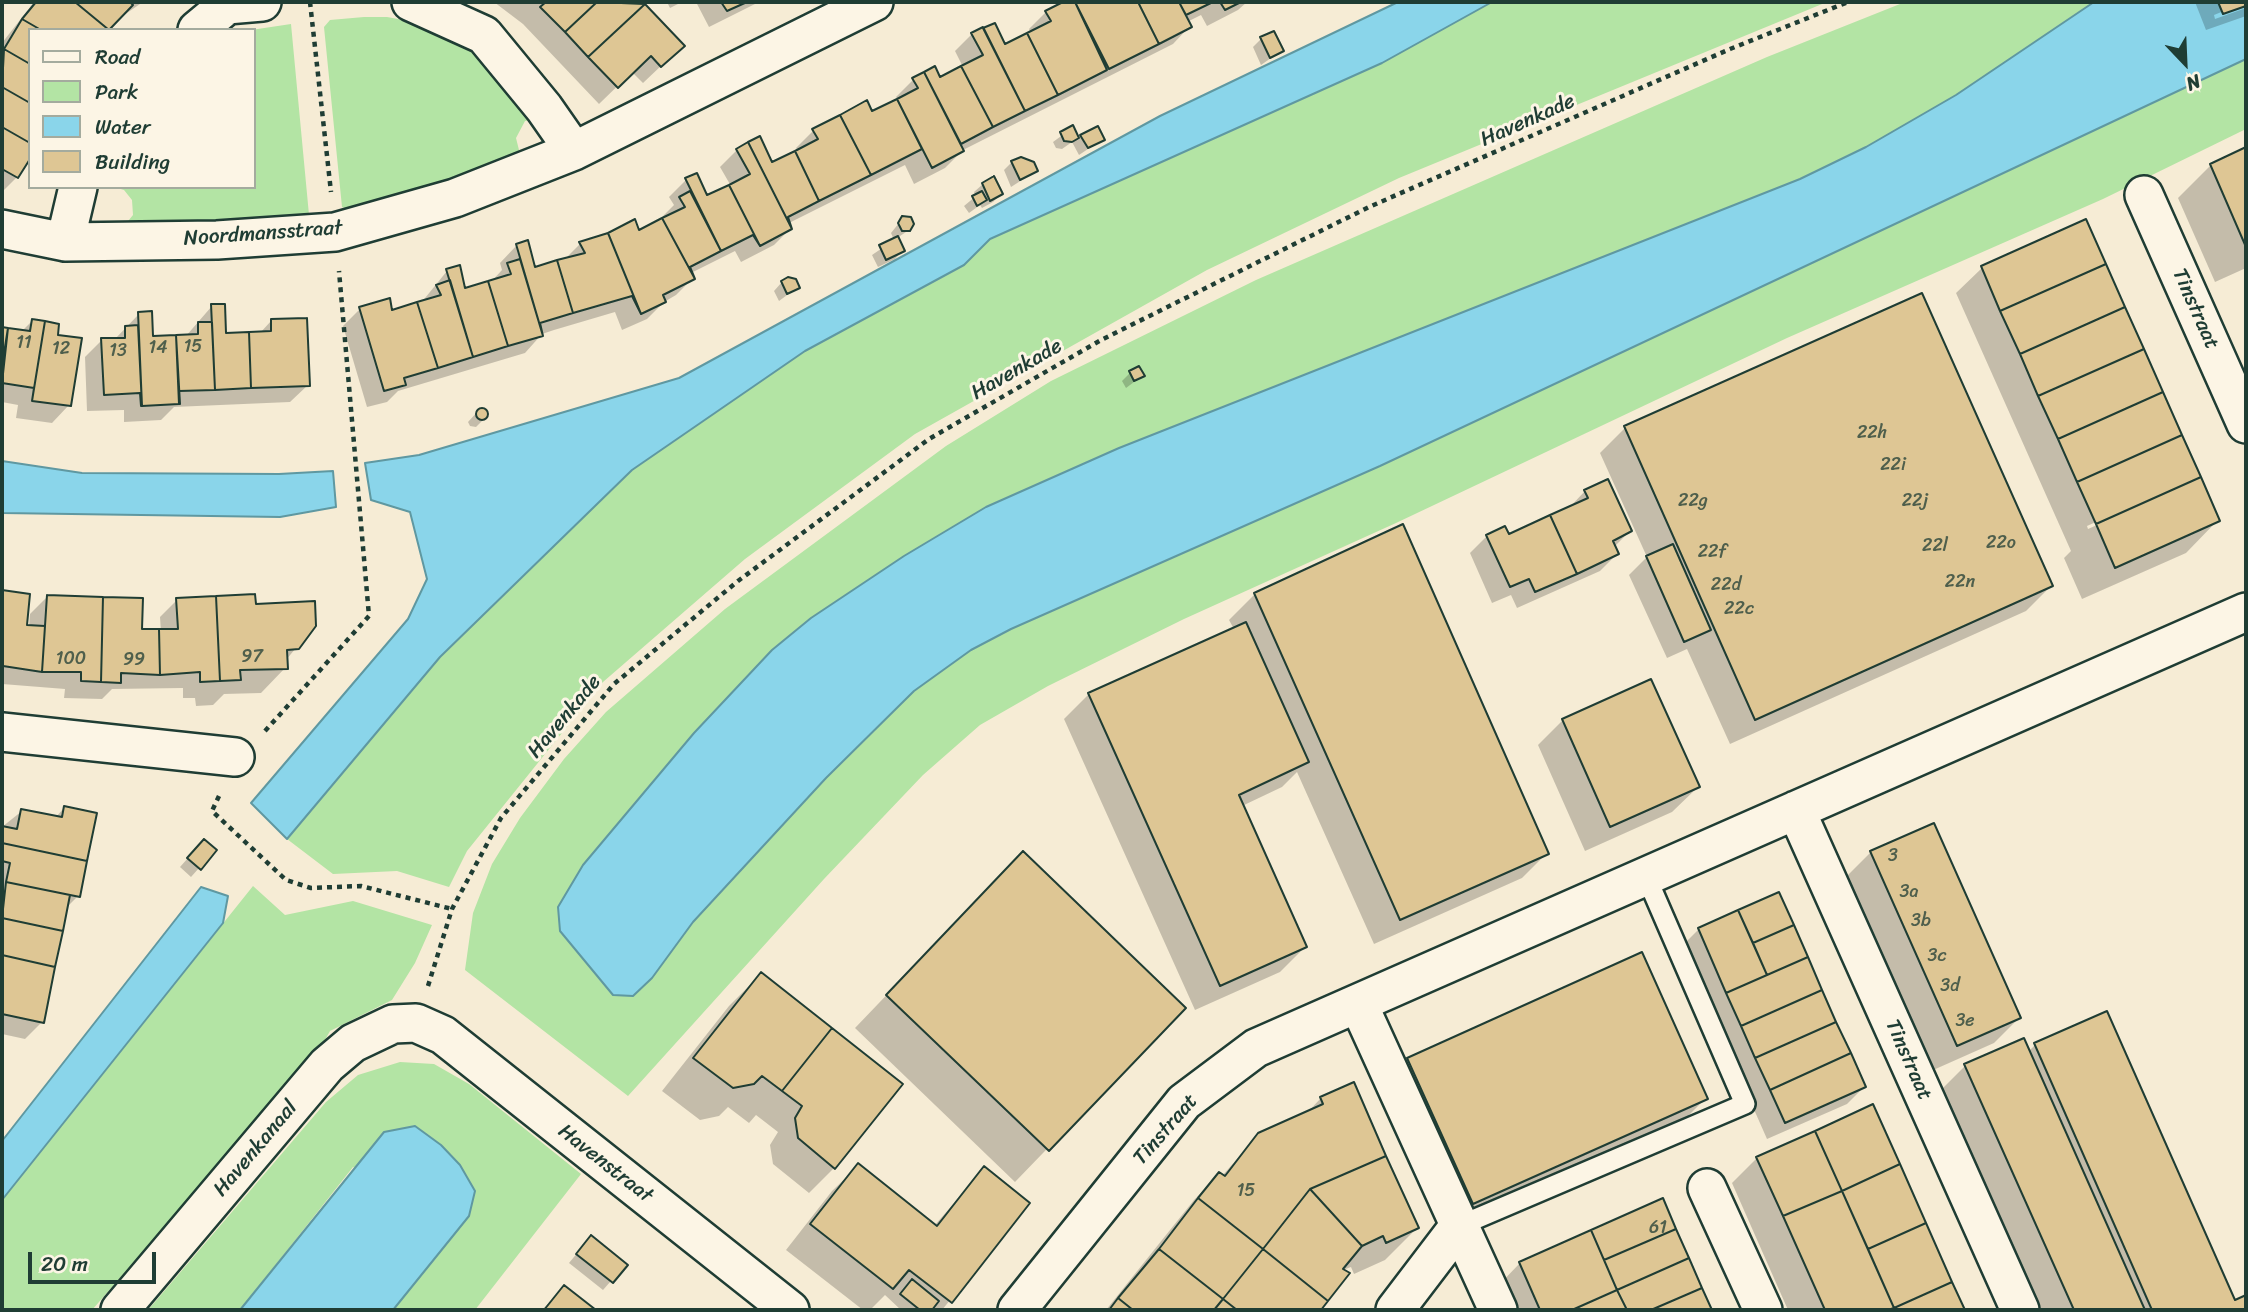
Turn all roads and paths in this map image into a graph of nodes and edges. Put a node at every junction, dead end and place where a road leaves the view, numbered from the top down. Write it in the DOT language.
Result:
graph roads {
  1 [pos="262,2"];
  2 [pos="310,2"];
  3 [pos="411,2"];
  4 [pos="874,2"];
  5 [pos="1848,2"];
  6 [pos="199,28"];
  7 [pos="574,151"];
  8 [pos="78,189"];
  9 [pos="2144,195"];
  10 [pos="2,229"];
  11 [pos="335,232"];
  12 [pos="65,242"];
  13 [pos="2246,424"];
  14 [pos="2246,612"];
  15 [pos="2,732"];
  16 [pos="235,757"];
  17 [pos="1797,810"];
  18 [pos="1646,876"];
  19 [pos="452,909"];
  20 [pos="1358,1003"];
  21 [pos="416,1023"];
  22 [pos="1707,1188"];
  23 [pos="1459,1226"];
  24 [pos="120,1310"];
  25 [pos="790,1310"];
  26 [pos="1017,1310"];
  27 [pos="1395,1310"];
  28 [pos="1498,1310"];
  29 [pos="1763,1310"];
  30 [pos="2020,1310"];
  1 -- 6 [label="street"];
  2 -- 11 [label="path"];
  3 -- 7 [label="street"];
  4 -- 7 [label="street, Noordmansstraat"];
  5 -- 19 [label="path, Havenkade"];
  7 -- 11 [label="street, Noordmansstraat"];
  8 -- 12 [label="street"];
  9 -- 13 [label="street, Tinstraat"];
  10 -- 12 [label="street, Noordmansstraat"];
  11 -- 12 [label="street, Noordmansstraat"];
  11 -- 16 [label="path"];
  14 -- 17 [label="street, Tinstraat"];
  15 -- 16 [label="street"];
  16 -- 19 [label="path"];
  17 -- 18 [label="street, Tinstraat"];
  17 -- 30 [label="street, Tinstraat"];
  18 -- 20 [label="street, Tinstraat"];
  18 -- 23 [label="lane"];
  19 -- 21 [label="path, Havenkade"];
  20 -- 23 [label="street"];
  20 -- 26 [label="street, Tinstraat"];
  21 -- 24 [label="street, Havenkanaal"];
  21 -- 25 [label="street, Havenstraat"];
  22 -- 29 [label="street"];
  23 -- 27 [label="street"];
  23 -- 28 [label="street"];
}
